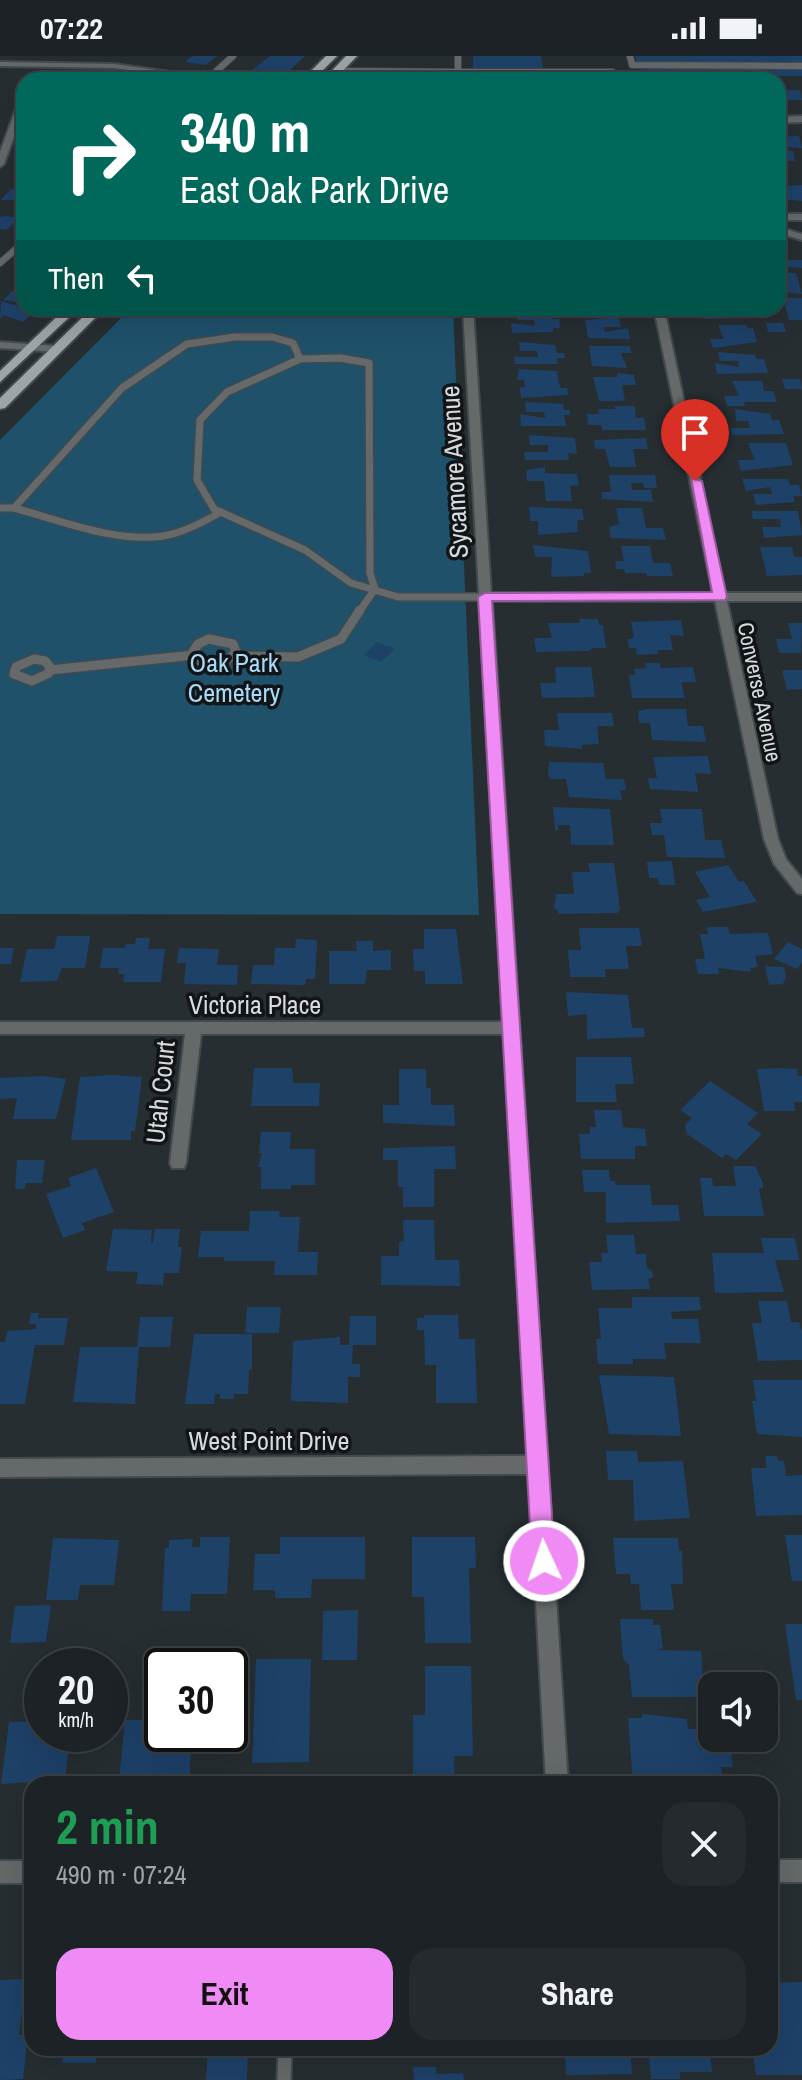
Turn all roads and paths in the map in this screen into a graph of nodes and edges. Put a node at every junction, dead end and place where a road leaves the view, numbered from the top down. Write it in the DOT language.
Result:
graph roads {
  1 [pos="233,56"];
  2 [pos="332,56"];
  3 [pos="352,56"];
  4 [pos="458,56"];
  5 [pos="630,56"];
  6 [pos="0,64"];
  7 [pos="802,66"];
  8 [pos="337,71"];
  9 [pos="145,72"];
  10 [pos="216,72"];
  11 [pos="315,72"];
  12 [pos="458,72"];
  13 [pos="612,72"];
  14 [pos="16,120"];
  15 [pos="0,164"];
  16 [pos="16,249"];
  17 [pos="0,263"];
  18 [pos="64,316"];
  19 [pos="91,316"];
  20 [pos="468,316"];
  21 [pos="661,316"];
  22 [pos="0,345"];
  23 [pos="31,347"];
  24 [pos="57,349"];
  25 [pos="300,359"];
  26 [pos="0,378"];
  27 [pos="0,405"];
  28 [pos="0,508"];
  29 [pos="14,508"];
  30 [pos="221,512"];
  31 [pos="375,589"];
  32 [pos="485,597"];
  33 [pos="720,597"];
  34 [pos="802,597"];
  35 [pos="194,655"];
  36 [pos="234,656"];
  37 [pos="50,670"];
  38 [pos="802,889"];
  39 [pos="0,1028"];
  40 [pos="194,1028"];
  41 [pos="510,1028"];
  42 [pos="178,1163"];
  43 [pos="538,1465"];
  44 [pos="0,1468"];
  45 [pos="557,1776"];
  46 [pos="778,1871"];
  47 [pos="802,1871"];
  48 [pos="0,1872"];
  49 [pos="24,1872"];
  50 [pos="285,2056"];
  51 [pos="284,2080"];
  1 -- 10 [label="lane"];
  2 -- 11 [label="main road"];
  3 -- 8 [label="main road"];
  4 -- 12 [label="lane"];
  5 -- 7 [label="lane"];
  6 -- 9 [label="street"];
  8 -- 12 [label="lane"];
  12 -- 13 [label="lane"];
  14 -- 15 [label="street"];
  16 -- 17 [label="lane"];
  18 -- 23 [label="main road"];
  19 -- 24 [label="main road"];
  20 -- 32 [label="street, Sycamore Avenue"];
  21 -- 33 [label="street, Converse Avenue"];
  22 -- 23 [label="street"];
  23 -- 24 [label="street"];
  23 -- 26 [label="main road"];
  24 -- 27 [label="main road"];
  25 -- 29 [label="lane"];
  25 -- 30 [label="lane"];
  25 -- 31 [label="lane"];
  28 -- 29 [label="lane"];
  29 -- 30 [label="lane"];
  30 -- 31 [label="lane"];
  31 -- 32 [label="lane"];
  31 -- 36 [label="lane"];
  32 -- 33 [label="street"];
  32 -- 41 [label="street, Sycamore Avenue"];
  33 -- 34 [label="street"];
  33 -- 38 [label="street, Converse Avenue"];
  35 -- 36 [label="lane"];
  35 -- 36 [label="lane"];
  35 -- 37 [label="lane"];
  39 -- 40 [label="street, Victoria Place"];
  40 -- 41 [label="street, Victoria Place"];
  40 -- 42 [label="street, Utah Court"];
  41 -- 43 [label="street, Sycamore Avenue"];
  43 -- 44 [label="street, West Point Drive"];
  43 -- 45 [label="street, Sycamore Avenue"];
  46 -- 47 [label="street"];
  48 -- 49 [label="street"];
  50 -- 51 [label="lane"];
}
